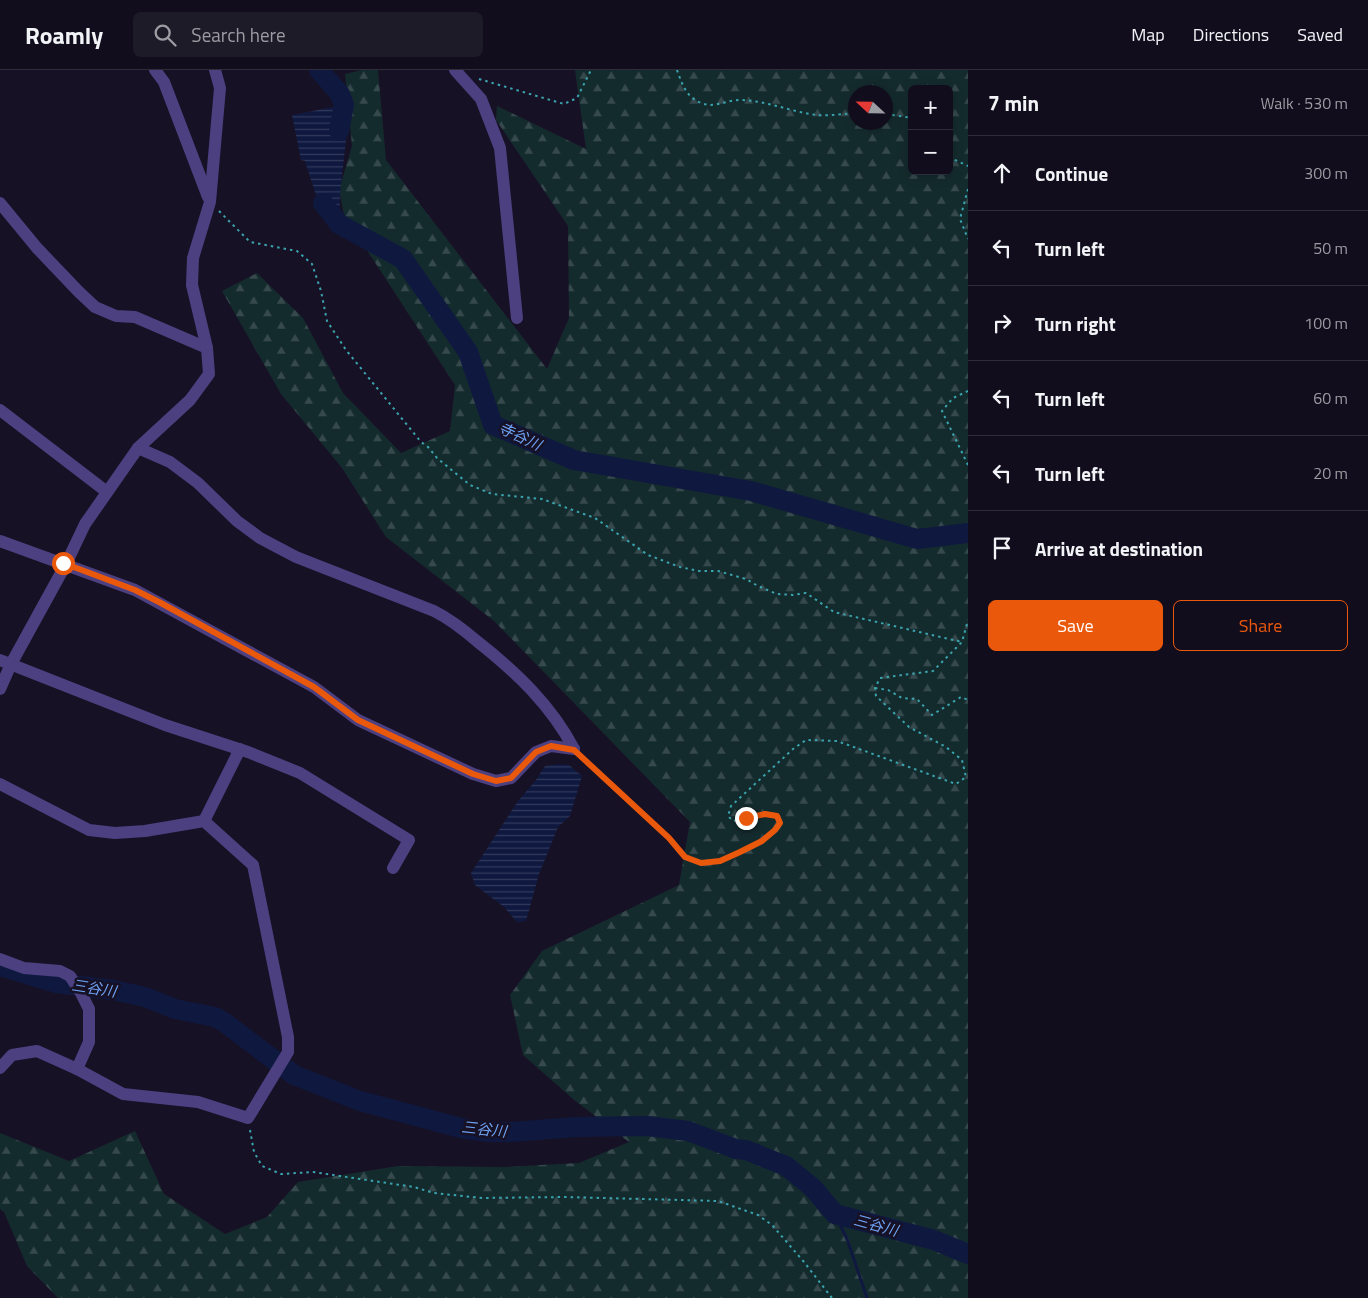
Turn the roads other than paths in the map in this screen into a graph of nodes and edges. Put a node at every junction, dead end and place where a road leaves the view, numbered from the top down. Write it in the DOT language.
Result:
graph roads {
  1 [pos="155,70"];
  2 [pos="215,70"];
  3 [pos="455,70"];
  4 [pos="210,202"];
  5 [pos="0,203"];
  6 [pos="517,318"];
  7 [pos="207,348"];
  8 [pos="0,410"];
  9 [pos="138,448"];
  10 [pos="107,492"];
  11 [pos="0,541"];
  12 [pos="66,564"];
  13 [pos="5,662"];
  14 [pos="0,689"];
  15 [pos="240,750"];
  16 [pos="0,784"];
  17 [pos="204,821"];
  18 [pos="392,868"];
  19 [pos="0,959"];
  20 [pos="0,1068"];
  21 [pos="77,1069"];
  1 -- 4 [label="street"];
  2 -- 4 [label="street"];
  3 -- 6 [label="street"];
  4 -- 7 [label="street"];
  5 -- 7 [label="street"];
  7 -- 9 [label="street"];
  8 -- 10 [label="street"];
  9 -- 10 [label="street"];
  9 -- 12 [label="street"];
  10 -- 12 [label="street"];
  11 -- 12 [label="street"];
  12 -- 13 [label="street"];
  13 -- 14 [label="street"];
  13 -- 15 [label="street"];
  15 -- 17 [label="street"];
  15 -- 18 [label="street"];
  16 -- 17 [label="street"];
  17 -- 21 [label="street"];
  19 -- 21 [label="street"];
  20 -- 21 [label="street"];
}
